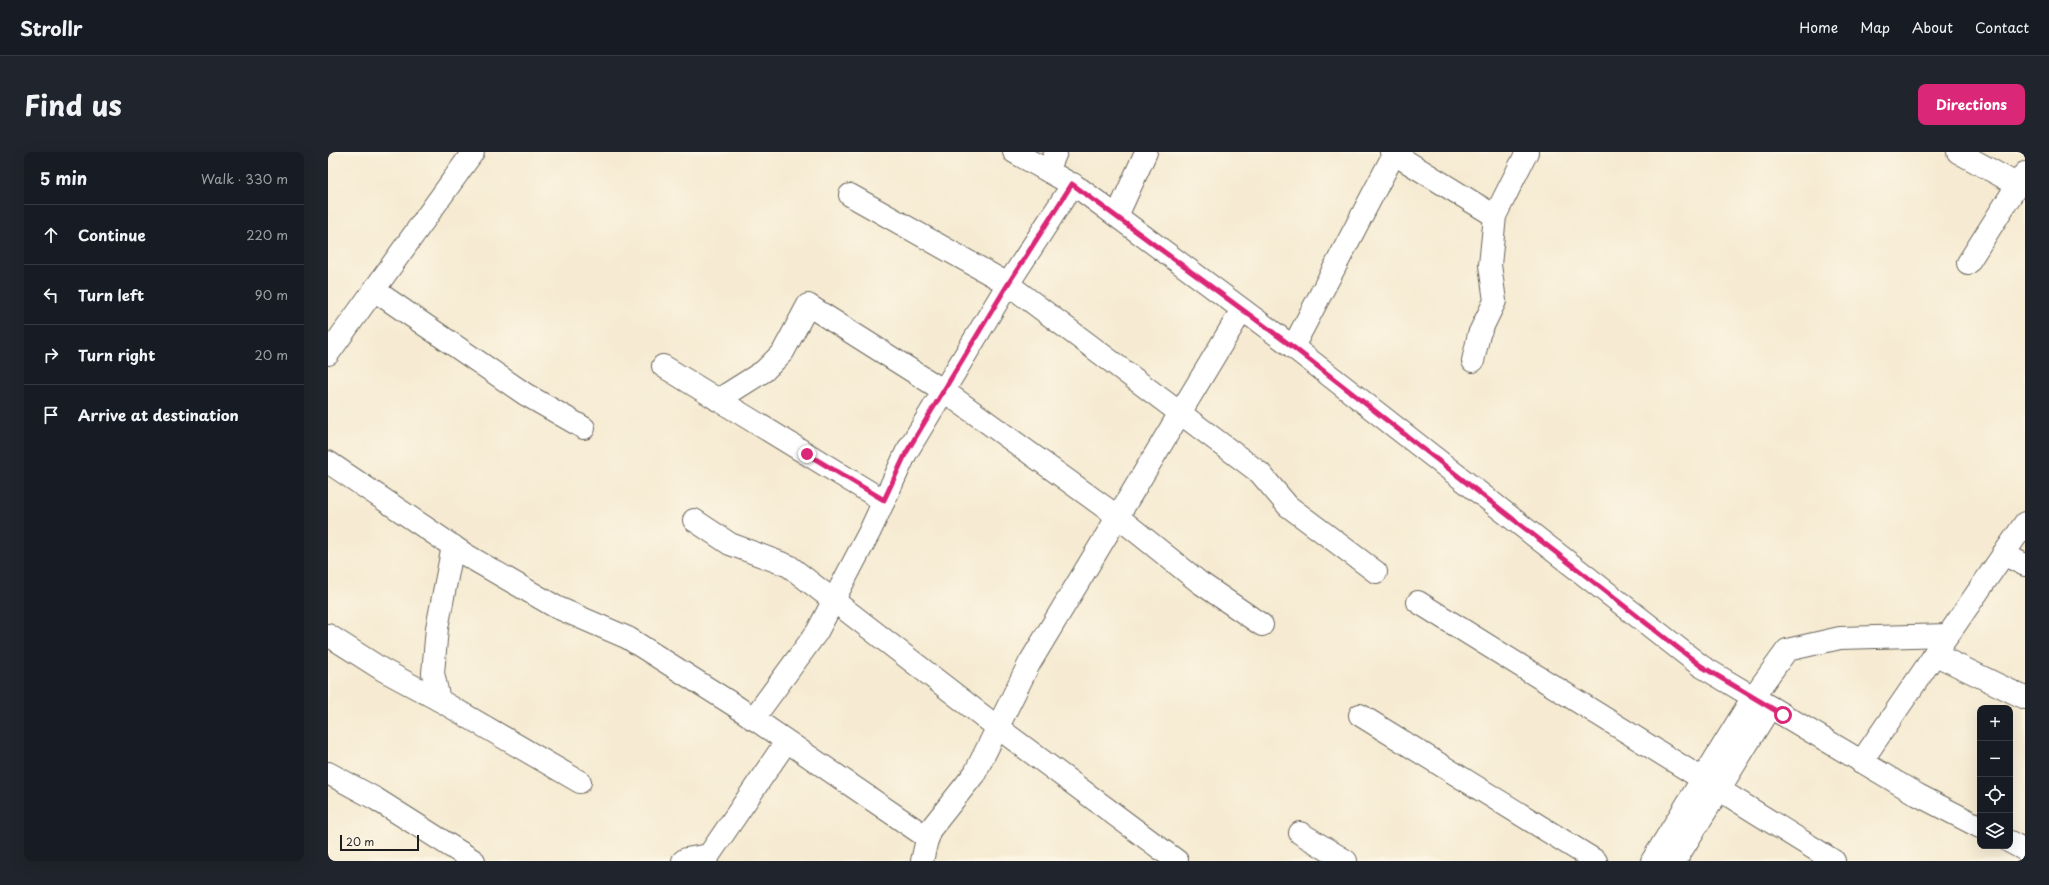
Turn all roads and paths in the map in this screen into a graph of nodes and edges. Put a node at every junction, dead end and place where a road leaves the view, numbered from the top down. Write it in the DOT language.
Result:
graph roads {
  1 [pos="473,152"];
  2 [pos="1014,152"];
  3 [pos="1146,152"];
  4 [pos="1393,152"];
  5 [pos="1527,152"];
  6 [pos="1958,152"];
  7 [pos="1052,161"];
  8 [pos="2021,179"];
  9 [pos="1072,184"];
  10 [pos="850,195"];
  11 [pos="1117,216"];
  12 [pos="1495,216"];
  13 [pos="1968,263"];
  14 [pos="1008,284"];
  15 [pos="374,290"];
  16 [pos="1242,310"];
  17 [pos="1293,347"];
  18 [pos="328,354"];
  19 [pos="1473,361"];
  20 [pos="663,366"];
  21 [pos="944,391"];
  22 [pos="718,400"];
  23 [pos="1180,413"];
  24 [pos="584,428"];
  25 [pos="328,462"];
  26 [pos="884,500"];
  27 [pos="1118,517"];
  28 [pos="694,520"];
  29 [pos="2025,523"];
  30 [pos="453,546"];
  31 [pos="2003,554"];
  32 [pos="2025,565"];
  33 [pos="1376,572"];
  34 [pos="834,599"];
  35 [pos="1418,602"];
  36 [pos="1262,625"];
  37 [pos="328,635"];
  38 [pos="1948,635"];
  39 [pos="1934,654"];
  40 [pos="2025,698"];
  41 [pos="439,700"];
  42 [pos="1761,702"];
  43 [pos="1360,716"];
  44 [pos="754,719"];
  45 [pos="997,727"];
  46 [pos="786,742"];
  47 [pos="1861,762"];
  48 [pos="328,773"];
  49 [pos="580,782"];
  50 [pos="1711,784"];
  51 [pos="1977,825"];
  52 [pos="1300,833"];
  53 [pos="2013,844"];
  54 [pos="2025,850"];
  55 [pos="926,854"];
  56 [pos="474,861"];
  57 [pos="683,861"];
  58 [pos="1177,861"];
  59 [pos="1346,861"];
  60 [pos="1596,861"];
  61 [pos="1652,861"];
  62 [pos="1675,861"];
  63 [pos="1834,861"];
  1 -- 15 [label="street"];
  2 -- 7 [label="street"];
  3 -- 11 [label="street"];
  4 -- 12 [label="street"];
  4 -- 17 [label="street"];
  5 -- 12 [label="street"];
  6 -- 8 [label="street"];
  7 -- 9 [label="street"];
  8 -- 13 [label="street"];
  9 -- 11 [label="street"];
  9 -- 14 [label="street"];
  10 -- 14 [label="street"];
  11 -- 16 [label="street"];
  12 -- 19 [label="street"];
  14 -- 21 [label="street"];
  14 -- 23 [label="street"];
  15 -- 18 [label="street"];
  15 -- 24 [label="street"];
  16 -- 17 [label="street"];
  16 -- 23 [label="street"];
  17 -- 42 [label="street"];
  20 -- 22 [label="street"];
  21 -- 22 [label="street"];
  21 -- 26 [label="street"];
  21 -- 27 [label="street"];
  22 -- 26 [label="street"];
  23 -- 27 [label="street"];
  23 -- 33 [label="street"];
  25 -- 30 [label="street"];
  26 -- 34 [label="street"];
  27 -- 36 [label="street"];
  27 -- 45 [label="street"];
  28 -- 34 [label="street"];
  29 -- 31 [label="street"];
  30 -- 41 [label="street"];
  30 -- 44 [label="street"];
  31 -- 32 [label="street"];
  31 -- 38 [label="street"];
  34 -- 44 [label="street"];
  34 -- 45 [label="street"];
  35 -- 50 [label="street"];
  37 -- 41 [label="street"];
  38 -- 39 [label="street"];
  38 -- 42 [label="street"];
  39 -- 40 [label="street"];
  39 -- 47 [label="street"];
  41 -- 49 [label="street"];
  42 -- 47 [label="street"];
  42 -- 50 [label="street"];
  43 -- 60 [label="street"];
  44 -- 46 [label="street"];
  45 -- 55 [label="street"];
  45 -- 58 [label="street"];
  46 -- 55 [label="street"];
  46 -- 57 [label="street"];
  47 -- 51 [label="street"];
  48 -- 56 [label="street"];
  50 -- 61 [label="street"];
  50 -- 62 [label="street"];
  50 -- 63 [label="street"];
  52 -- 59 [label="street"];
  53 -- 54 [label="street"];
}
